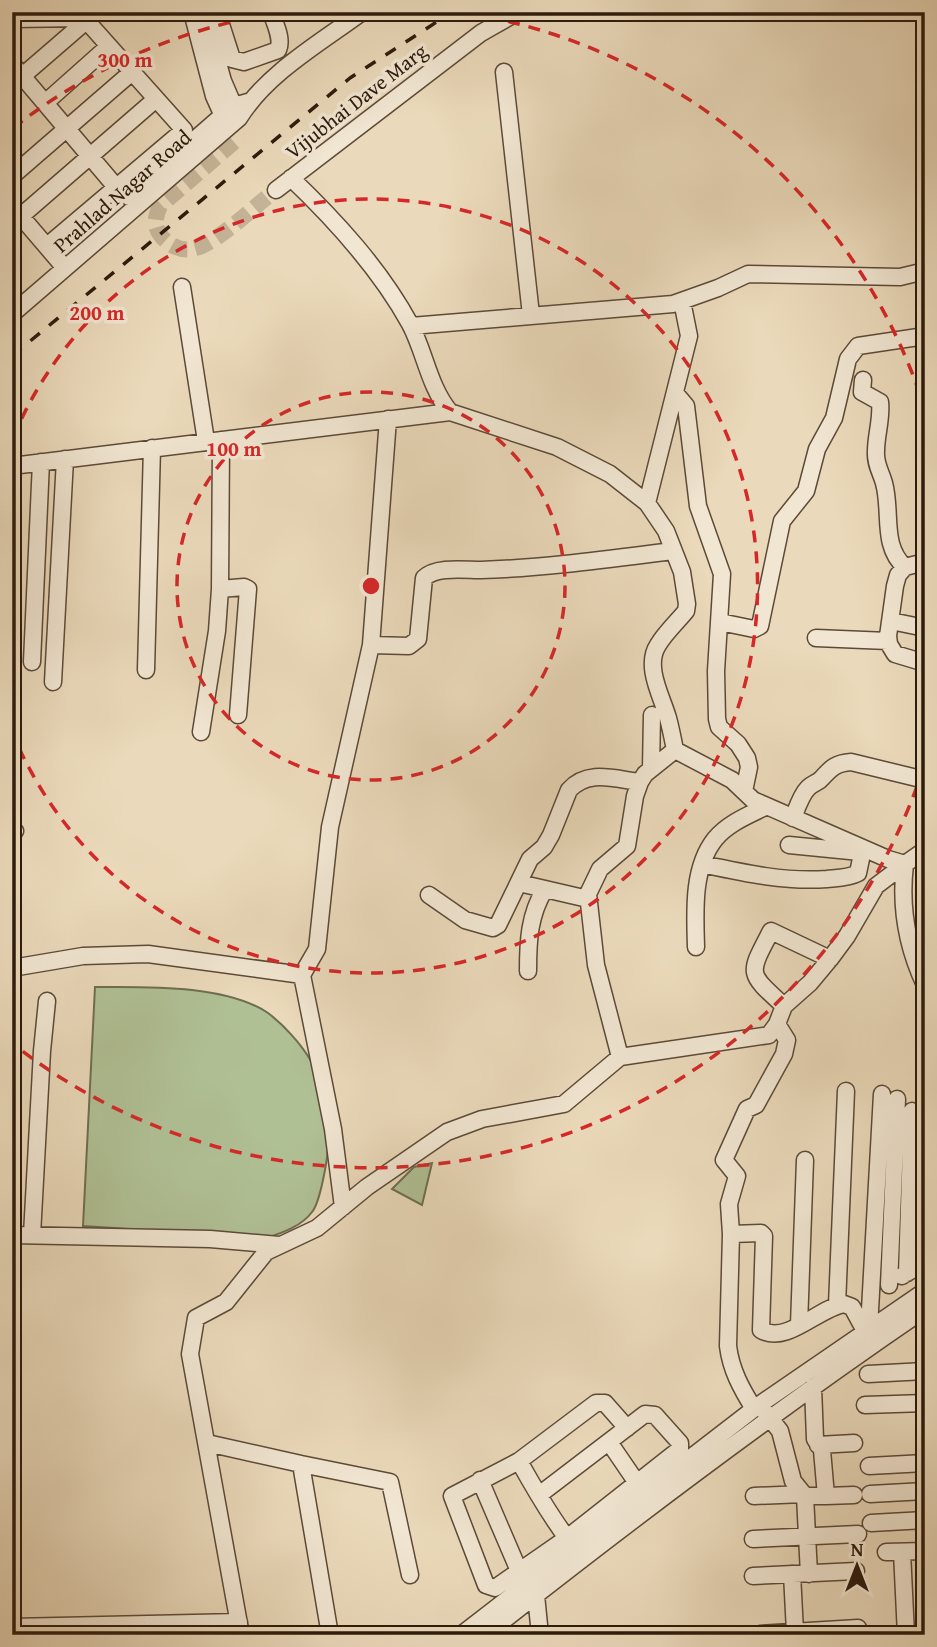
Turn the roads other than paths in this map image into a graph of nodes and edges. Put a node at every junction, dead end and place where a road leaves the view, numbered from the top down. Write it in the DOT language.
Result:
graph roads {
  1 [pos="192,12"];
  2 [pos="204,12"];
  3 [pos="217,12"];
  4 [pos="271,12"];
  5 [pos="362,12"];
  6 [pos="518,12"];
  7 [pos="12,19"];
  8 [pos="86,21"];
  9 [pos="109,46"];
  10 [pos="132,72"];
  11 [pos="505,72"];
  12 [pos="16,75"];
  13 [pos="156,99"];
  14 [pos="45,103"];
  15 [pos="234,119"];
  16 [pos="68,129"];
  17 [pos="92,157"];
  18 [pos="12,176"];
  19 [pos="291,178"];
  20 [pos="116,187"];
  21 [pos="276,190"];
  22 [pos="17,211"];
  23 [pos="47,246"];
  24 [pos="61,264"];
  25 [pos="925,271"];
  26 [pos="182,287"];
  27 [pos="12,301"];
  28 [pos="682,301"];
  29 [pos="12,314"];
  30 [pos="531,315"];
  31 [pos="411,326"];
  32 [pos="925,336"];
  33 [pos="863,380"];
  34 [pos="674,393"];
  35 [pos="450,412"];
  36 [pos="388,419"];
  37 [pos="213,441"];
  38 [pos="152,448"];
  39 [pos="65,459"];
  40 [pos="41,463"];
  41 [pos="12,466"];
  42 [pos="647,503"];
  43 [pos="673,551"];
  44 [pos="925,562"];
  45 [pos="905,567"];
  46 [pos="220,589"];
  47 [pos="891,621"];
  48 [pos="720,622"];
  49 [pos="925,628"];
  50 [pos="816,638"];
  51 [pos="888,641"];
  52 [pos="371,645"];
  53 [pos="32,663"];
  54 [pos="925,663"];
  55 [pos="146,670"];
  56 [pos="53,682"];
  57 [pos="238,715"];
  58 [pos="652,715"];
  59 [pos="201,732"];
  60 [pos="675,750"];
  61 [pos="652,769"];
  62 [pos="925,780"];
  63 [pos="640,782"];
  64 [pos="744,791"];
  65 [pos="767,806"];
  66 [pos="793,818"];
  67 [pos="789,845"];
  68 [pos="863,850"];
  69 [pos="925,850"];
  70 [pos="702,864"];
  71 [pos="905,864"];
  72 [pos="519,883"];
  73 [pos="545,889"];
  74 [pos="429,895"];
  75 [pos="588,899"];
  76 [pos="696,947"];
  77 [pos="830,959"];
  78 [pos="12,968"];
  79 [pos="528,971"];
  80 [pos="302,975"];
  81 [pos="925,985"];
  82 [pos="47,1001"];
  83 [pos="784,1006"];
  84 [pos="777,1024"];
  85 [pos="620,1057"];
  86 [pos="846,1091"];
  87 [pos="912,1111"];
  88 [pos="805,1160"];
  89 [pos="925,1206"];
  90 [pos="343,1207"];
  91 [pos="732,1234"];
  92 [pos="12,1235"];
  93 [pos="32,1235"];
  94 [pos="282,1245"];
  95 [pos="924,1262"];
  96 [pos="907,1273"];
  97 [pos="889,1285"];
  98 [pos="925,1291"];
  99 [pos="871,1296"];
  100 [pos="837,1305"];
  101 [pos="925,1309"];
  102 [pos="799,1325"];
  103 [pos="867,1329"];
  104 [pos="925,1371"];
  105 [pos="868,1374"];
  106 [pos="813,1387"];
  107 [pos="925,1402"];
  108 [pos="865,1405"];
  109 [pos="757,1407"];
  110 [pos="770,1419"];
  111 [pos="627,1428"];
  112 [pos="609,1441"];
  113 [pos="207,1443"];
  114 [pos="854,1443"];
  115 [pos="818,1444"];
  116 [pos="519,1461"];
  117 [pos="925,1463"];
  118 [pos="301,1464"];
  119 [pos="869,1465"];
  120 [pos="480,1480"];
  121 [pos="637,1483"];
  122 [pos="925,1491"];
  123 [pos="539,1495"];
  124 [pos="805,1495"];
  125 [pos="754,1496"];
  126 [pos="826,1496"];
  127 [pos="925,1520"];
  128 [pos="871,1522"];
  129 [pos="858,1534"];
  130 [pos="807,1536"];
  131 [pos="753,1539"];
  132 [pos="570,1542"];
  133 [pos="925,1551"];
  134 [pos="519,1572"];
  135 [pos="856,1572"];
  136 [pos="801,1574"];
  137 [pos="410,1575"];
  138 [pos="753,1576"];
  139 [pos="536,1595"];
  140 [pos="12,1627"];
  141 [pos="858,1628"];
  142 [pos="240,1629"];
  143 [pos="794,1632"];
  144 [pos="760,1634"];
  145 [pos="330,1635"];
  146 [pos="461,1635"];
  147 [pos="485,1635"];
  148 [pos="541,1635"];
  149 [pos="906,1635"];
  1 -- 15 [label="street"];
  2 -- 15 [label="street"];
  3 -- 4 [label="street"];
  5 -- 15 [label="street, Prahlad Nagar Road"];
  6 -- 19 [label="street, Vijubhai Dave Marg"];
  7 -- 8 [label="street"];
  8 -- 9 [label="street"];
  8 -- 12 [label="street"];
  9 -- 10 [label="street"];
  9 -- 14 [label="street"];
  10 -- 13 [label="street"];
  10 -- 16 [label="street"];
  11 -- 30 [label="street"];
  12 -- 14 [label="street"];
  13 -- 17 [label="street"];
  13 -- 20 [label="street"];
  14 -- 16 [label="street"];
  15 -- 24 [label="street, Prahlad Nagar Road"];
  16 -- 17 [label="street"];
  16 -- 18 [label="street"];
  17 -- 20 [label="street"];
  17 -- 22 [label="street"];
  19 -- 21 [label="street, Vijubhai Dave Marg"];
  19 -- 31 [label="street"];
  20 -- 23 [label="street"];
  22 -- 23 [label="street"];
  23 -- 24 [label="street"];
  24 -- 27 [label="street, Prahlad Nagar Road"];
  24 -- 29 [label="street, Prahlad Nagar Road"];
  25 -- 28 [label="street"];
  26 -- 37 [label="street"];
  28 -- 30 [label="street"];
  28 -- 34 [label="street"];
  30 -- 31 [label="street"];
  31 -- 35 [label="street"];
  32 -- 48 [label="street"];
  33 -- 45 [label="street"];
  34 -- 42 [label="street"];
  34 -- 48 [label="street"];
  35 -- 36 [label="street"];
  35 -- 42 [label="street"];
  36 -- 37 [label="street"];
  36 -- 52 [label="street"];
  37 -- 38 [label="street"];
  37 -- 46 [label="street"];
  38 -- 39 [label="street"];
  38 -- 55 [label="street"];
  39 -- 40 [label="street"];
  39 -- 56 [label="street"];
  40 -- 41 [label="street"];
  40 -- 53 [label="street"];
  42 -- 43 [label="street"];
  43 -- 52 [label="street"];
  43 -- 60 [label="street"];
  44 -- 45 [label="street"];
  45 -- 47 [label="street"];
  46 -- 57 [label="street"];
  46 -- 59 [label="street"];
  47 -- 49 [label="street"];
  47 -- 51 [label="street"];
  48 -- 64 [label="street"];
  50 -- 51 [label="street"];
  51 -- 54 [label="street"];
  52 -- 80 [label="street"];
  58 -- 61 [label="street"];
  60 -- 61 [label="street"];
  60 -- 64 [label="street"];
  61 -- 63 [label="street"];
  62 -- 66 [label="street"];
  63 -- 72 [label="street"];
  63 -- 75 [label="street"];
  64 -- 65 [label="street"];
  65 -- 66 [label="street"];
  65 -- 70 [label="street"];
  66 -- 68 [label="street"];
  67 -- 68 [label="street"];
  68 -- 70 [label="street"];
  68 -- 71 [label="street"];
  69 -- 71 [label="street"];
  70 -- 76 [label="street"];
  71 -- 77 [label="street"];
  71 -- 81 [label="street"];
  72 -- 73 [label="street"];
  72 -- 74 [label="street"];
  73 -- 75 [label="street"];
  73 -- 79 [label="street"];
  75 -- 85 [label="street"];
  77 -- 83 [label="street"];
  77 -- 83 [label="street"];
  78 -- 80 [label="street"];
  80 -- 90 [label="street"];
  82 -- 93 [label="street"];
  83 -- 84 [label="street"];
  84 -- 85 [label="street"];
  84 -- 91 [label="street"];
  85 -- 90 [label="street"];
  86 -- 100 [label="street"];
  87 -- 96 [label="street"];
  88 -- 102 [label="street"];
  89 -- 95 [label="street"];
  90 -- 94 [label="street"];
  91 -- 102 [label="street"];
  91 -- 109 [label="street"];
  92 -- 93 [label="street"];
  93 -- 94 [label="street"];
  94 -- 113 [label="street"];
  95 -- 96 [label="street"];
  96 -- 97 [label="street"];
  97 -- 99 [label="street"];
  97 -- 99 [label="street"];
  98 -- 103 [label="street"];
  99 -- 103 [label="street"];
  100 -- 102 [label="street"];
  100 -- 103 [label="street"];
  101 -- 106 [label="street"];
  103 -- 109 [label="street"];
  104 -- 105 [label="street"];
  106 -- 110 [label="street"];
  106 -- 115 [label="street"];
  107 -- 108 [label="street"];
  109 -- 110 [label="street"];
  109 -- 132 [label="street"];
  110 -- 124 [label="street"];
  110 -- 139 [label="street"];
  111 -- 112 [label="street"];
  111 -- 116 [label="street"];
  111 -- 121 [label="street"];
  112 -- 121 [label="street"];
  112 -- 123 [label="street"];
  113 -- 118 [label="street"];
  113 -- 142 [label="street"];
  114 -- 115 [label="street"];
  115 -- 126 [label="street"];
  116 -- 120 [label="street"];
  116 -- 123 [label="street"];
  117 -- 119 [label="street"];
  118 -- 137 [label="street"];
  118 -- 145 [label="street"];
  120 -- 134 [label="street"];
  120 -- 134 [label="street"];
  121 -- 132 [label="street"];
  122 -- 126 [label="street"];
  123 -- 132 [label="street"];
  124 -- 125 [label="street"];
  124 -- 126 [label="street"];
  124 -- 130 [label="street"];
  127 -- 128 [label="street"];
  129 -- 130 [label="street"];
  130 -- 131 [label="street"];
  130 -- 136 [label="street"];
  132 -- 134 [label="street"];
  132 -- 146 [label="street"];
  133 -- 149 [label="street"];
  135 -- 136 [label="street"];
  136 -- 138 [label="street"];
  136 -- 143 [label="street"];
  139 -- 147 [label="street"];
  139 -- 148 [label="street"];
  140 -- 142 [label="street"];
  141 -- 143 [label="street"];
  143 -- 144 [label="street"];
}
